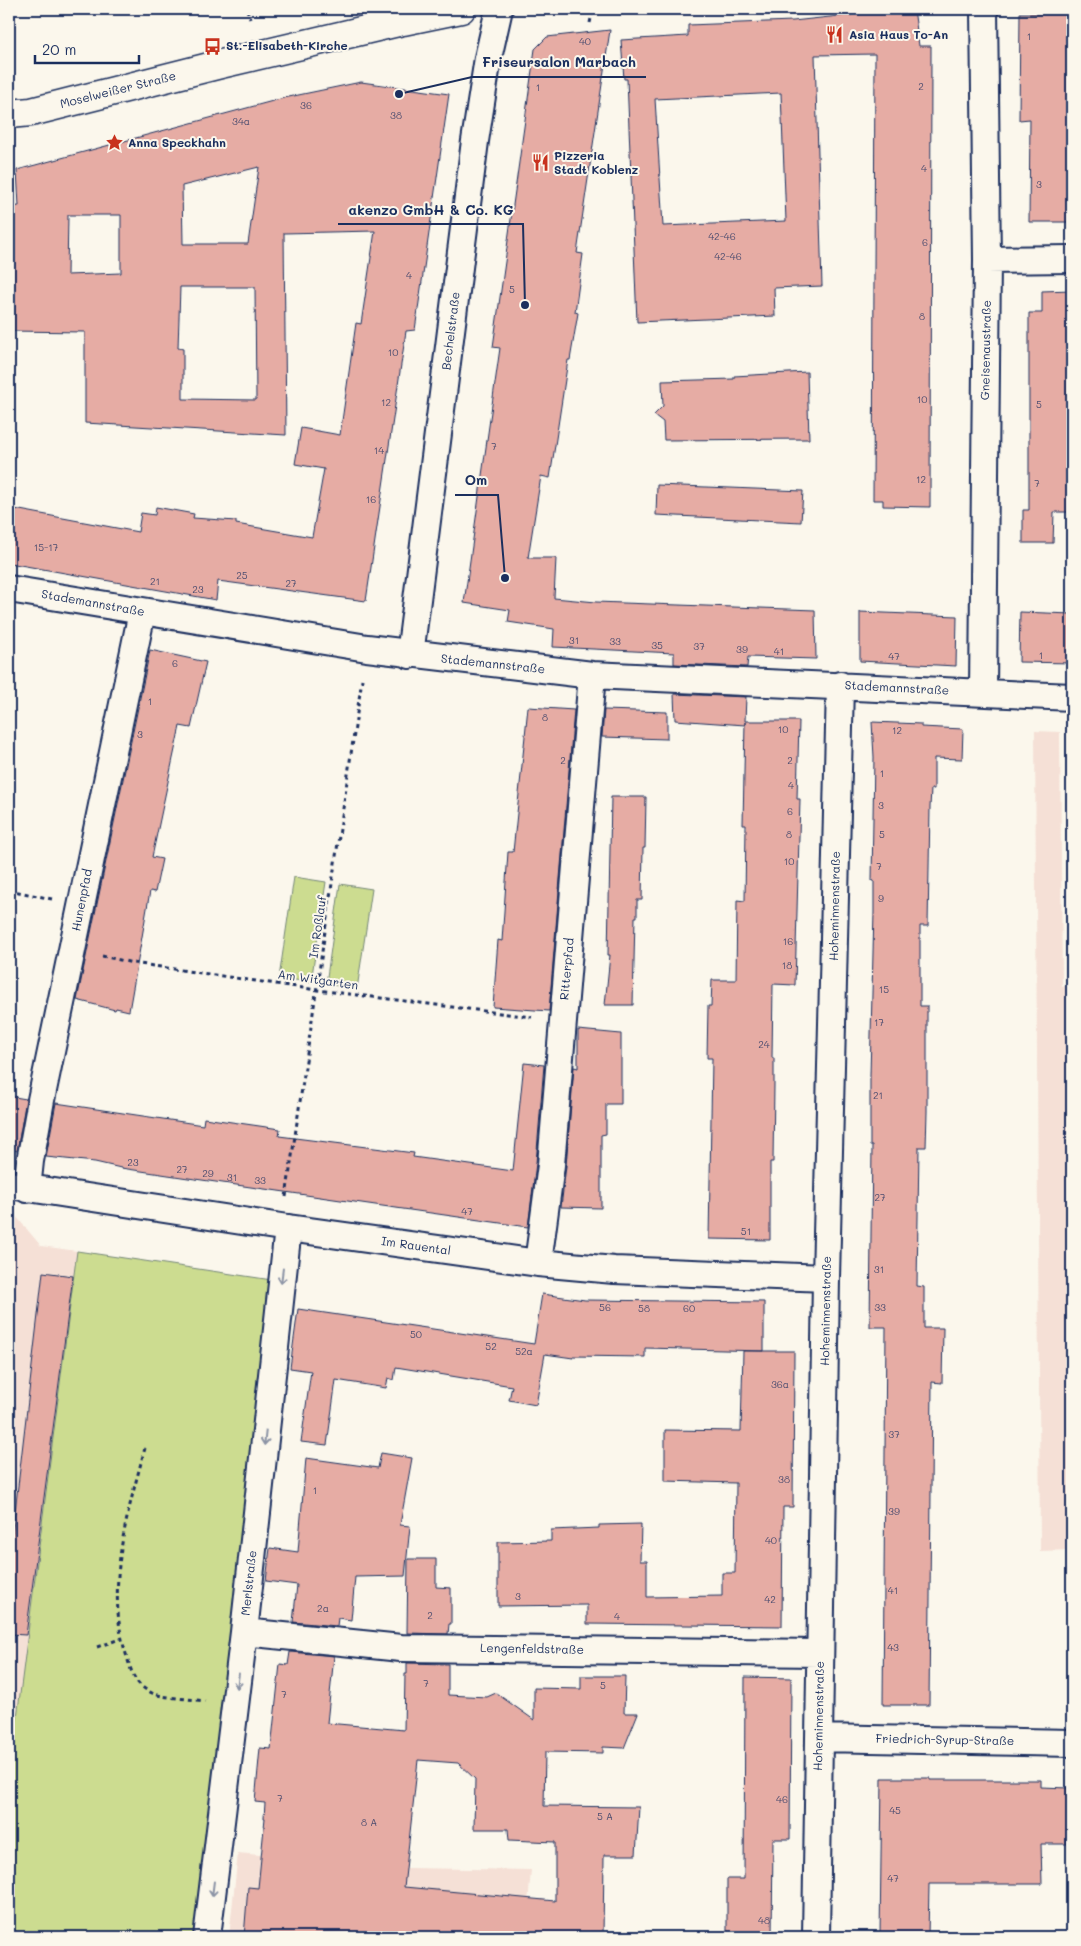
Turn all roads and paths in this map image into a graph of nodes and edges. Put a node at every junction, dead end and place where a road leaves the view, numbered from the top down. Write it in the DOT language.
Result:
graph roads {
  1 [pos="248,9"];
  2 [pos="461,9"];
  3 [pos="499,9"];
  4 [pos="593,9"];
  5 [pos="684,9"];
  6 [pos="984,9"];
  7 [pos="686,13"];
  8 [pos="250,19"];
  9 [pos="590,23"];
  10 [pos="9,114"];
  11 [pos="1072,259"];
  12 [pos="987,260"];
  13 [pos="9,588"];
  14 [pos="142,612"];
  15 [pos="367,648"];
  16 [pos="410,654"];
  17 [pos="592,675"];
  18 [pos="840,685"];
  19 [pos="983,691"];
  20 [pos="1072,696"];
  21 [pos="9,890"];
  22 [pos="81,904"];
  23 [pos="72,950"];
  24 [pos="317,990"];
  25 [pos="563,1021"];
  26 [pos="18,1187"];
  27 [pos="286,1201"];
  28 [pos="288,1228"];
  29 [pos="538,1263"];
  30 [pos="826,1278"];
  31 [pos="145,1448"];
  32 [pos="244,1632"];
  33 [pos="120,1639"];
  34 [pos="97,1647"];
  35 [pos="820,1652"];
  36 [pos="235,1704"];
  37 [pos="819,1738"];
  38 [pos="1072,1743"];
  39 [pos="207,1937"];
  40 [pos="816,1937"];
  1 -- 8 [label="path"];
  2 -- 10 [label="street, Moselweißer Straße"];
  3 -- 16 [label="street, Bechelstraße"];
  4 -- 9 [label="path"];
  5 -- 7 [label="path"];
  6 -- 12 [label="street, Gneisenaustraße"];
  11 -- 12 [label="street"];
  12 -- 19 [label="street, Gneisenaustraße"];
  13 -- 14 [label="street, Stademannstraße"];
  14 -- 15 [label="street, Stademannstraße"];
  14 -- 22 [label="street, Hunenpfad"];
  15 -- 16 [label="street, Stademannstraße"];
  15 -- 24 [label="path, Im Roßlauf"];
  16 -- 17 [label="street, Stademannstraße"];
  17 -- 18 [label="street, Stademannstraße"];
  17 -- 25 [label="street, Ritterpfad"];
  18 -- 19 [label="street, Stademannstraße"];
  18 -- 30 [label="street, Hoheminnenstraße"];
  19 -- 20 [label="street, Stademannstraße"];
  21 -- 22 [label="path"];
  22 -- 23 [label="street, Hunenpfad"];
  23 -- 24 [label="path, Am Witgarten"];
  23 -- 26 [label="street, Hunenpfad"];
  24 -- 25 [label="path, Am Witgarten"];
  24 -- 27 [label="path, Im Roßlauf"];
  25 -- 29 [label="street, Ritterpfad"];
  26 -- 28 [label="street, Im Rauental"];
  28 -- 29 [label="street, Im Rauental"];
  28 -- 32 [label="street, Merlstraße, one-way"];
  29 -- 30 [label="street, Im Rauental"];
  30 -- 35 [label="street, Hoheminnenstraße"];
  31 -- 33 [label="path"];
  32 -- 35 [label="street, Lengenfeldstraße"];
  32 -- 36 [label="street, Merlstraße, one-way"];
  33 -- 34 [label="path"];
  33 -- 36 [label="path"];
  35 -- 37 [label="street, Hoheminnenstraße"];
  36 -- 39 [label="street, Merlstraße, one-way"];
  37 -- 38 [label="street, Friedrich-Syrup-Straße"];
  37 -- 40 [label="street, Hoheminnenstraße"];
}
